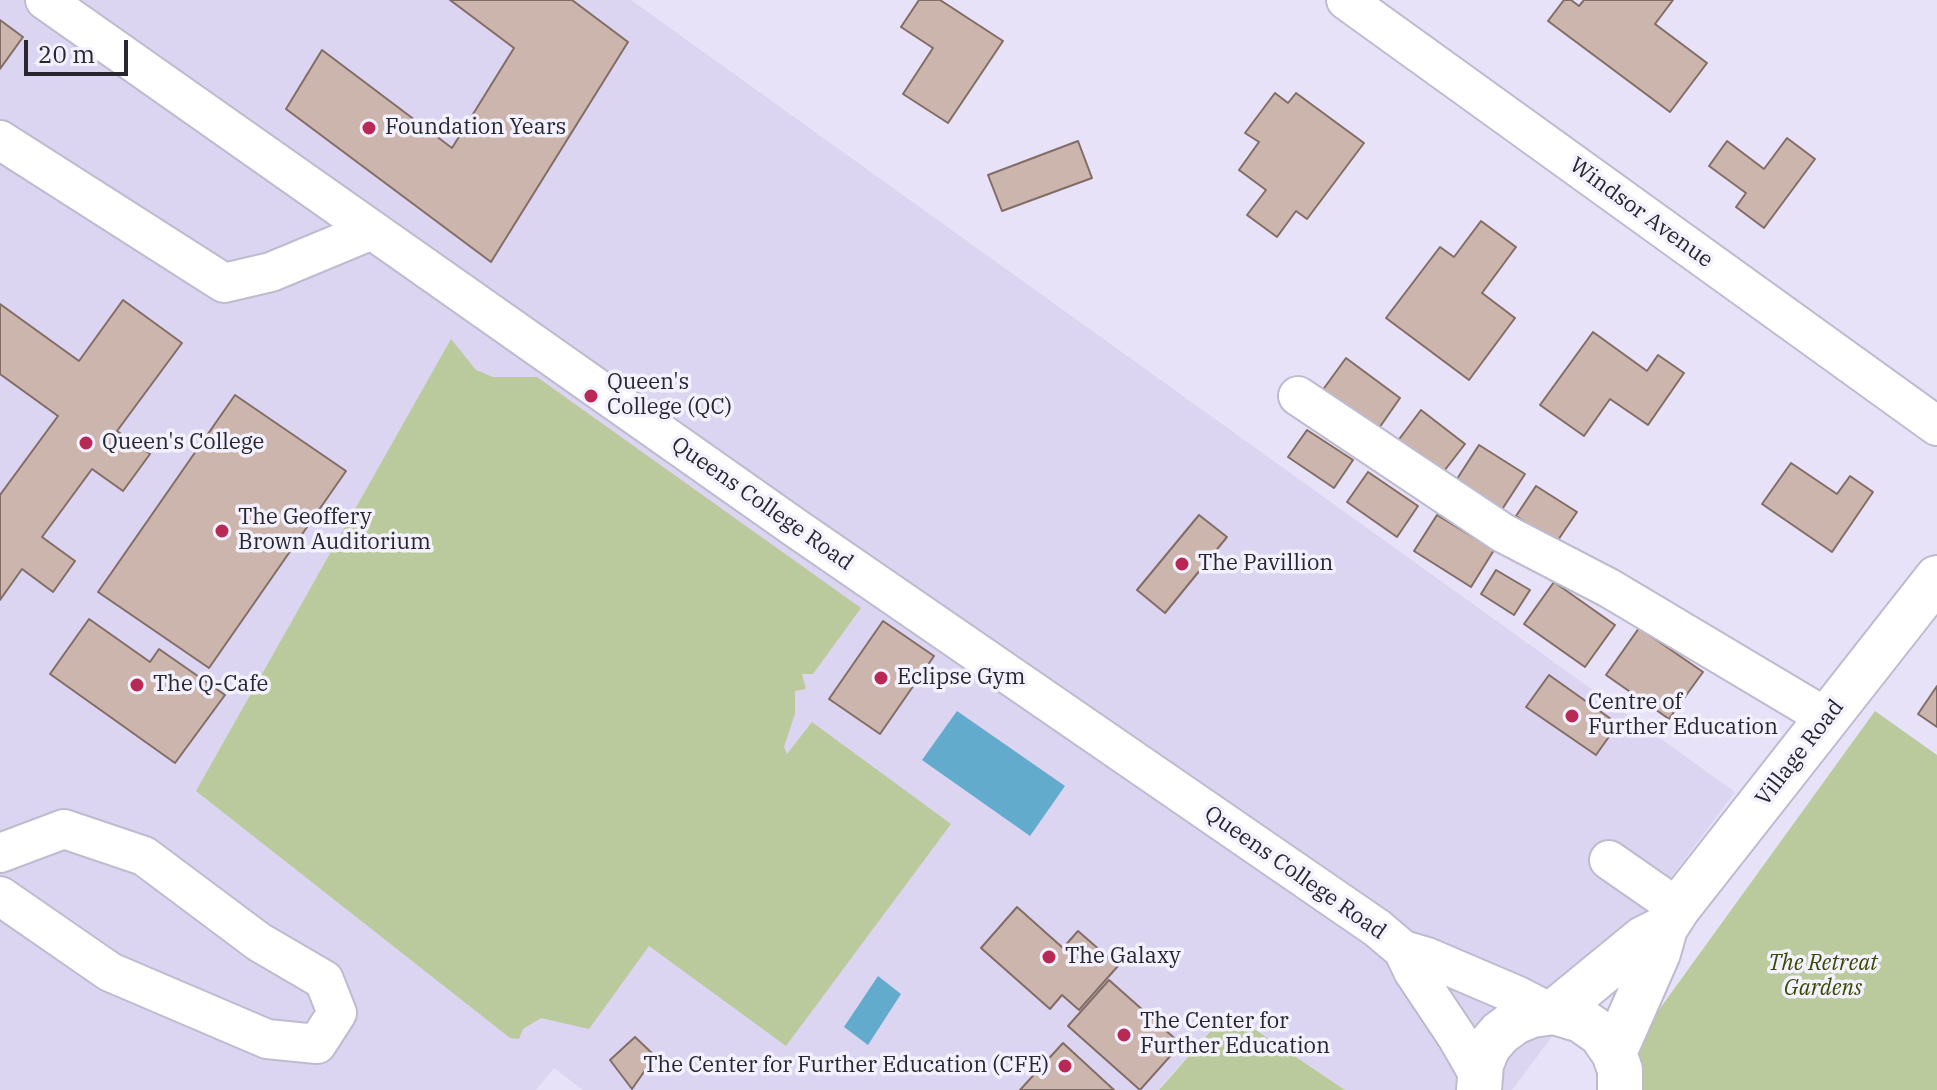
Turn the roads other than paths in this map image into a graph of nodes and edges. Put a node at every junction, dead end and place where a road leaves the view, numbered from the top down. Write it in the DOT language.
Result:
graph roads {
  1 [pos="45,0"];
  2 [pos="1346,0"];
  3 [pos="0,140"];
  4 [pos="372,230"];
  5 [pos="1298,396"];
  6 [pos="1937,426"];
  7 [pos="1937,578"];
  8 [pos="1827,718"];
  9 [pos="0,853"];
  10 [pos="1609,860"];
  11 [pos="0,896"];
  12 [pos="1671,918"];
  13 [pos="1403,950"];
  14 [pos="1552,1012"];
  15 [pos="1617,1071"];
  16 [pos="1480,1084"];
  1 -- 4 [label="street, Queens College Road"];
  2 -- 6 [label="street, Windsor Avenue"];
  3 -- 4 [label="street"];
  4 -- 13 [label="street, Queens College Road"];
  5 -- 8 [label="street"];
  7 -- 8 [label="main road, Village Road"];
  8 -- 12 [label="main road, Village Road"];
  9 -- 11 [label="street"];
  10 -- 12 [label="street"];
  12 -- 14 [label="main road, Village Road"];
  12 -- 15 [label="main road, Village Road"];
  13 -- 14 [label="street, Queens College Road"];
  13 -- 16 [label="street, Queens College Road"];
  14 -- 15 [label="main road, Village Road"];
  14 -- 16 [label="main road, Village Road"];
}
